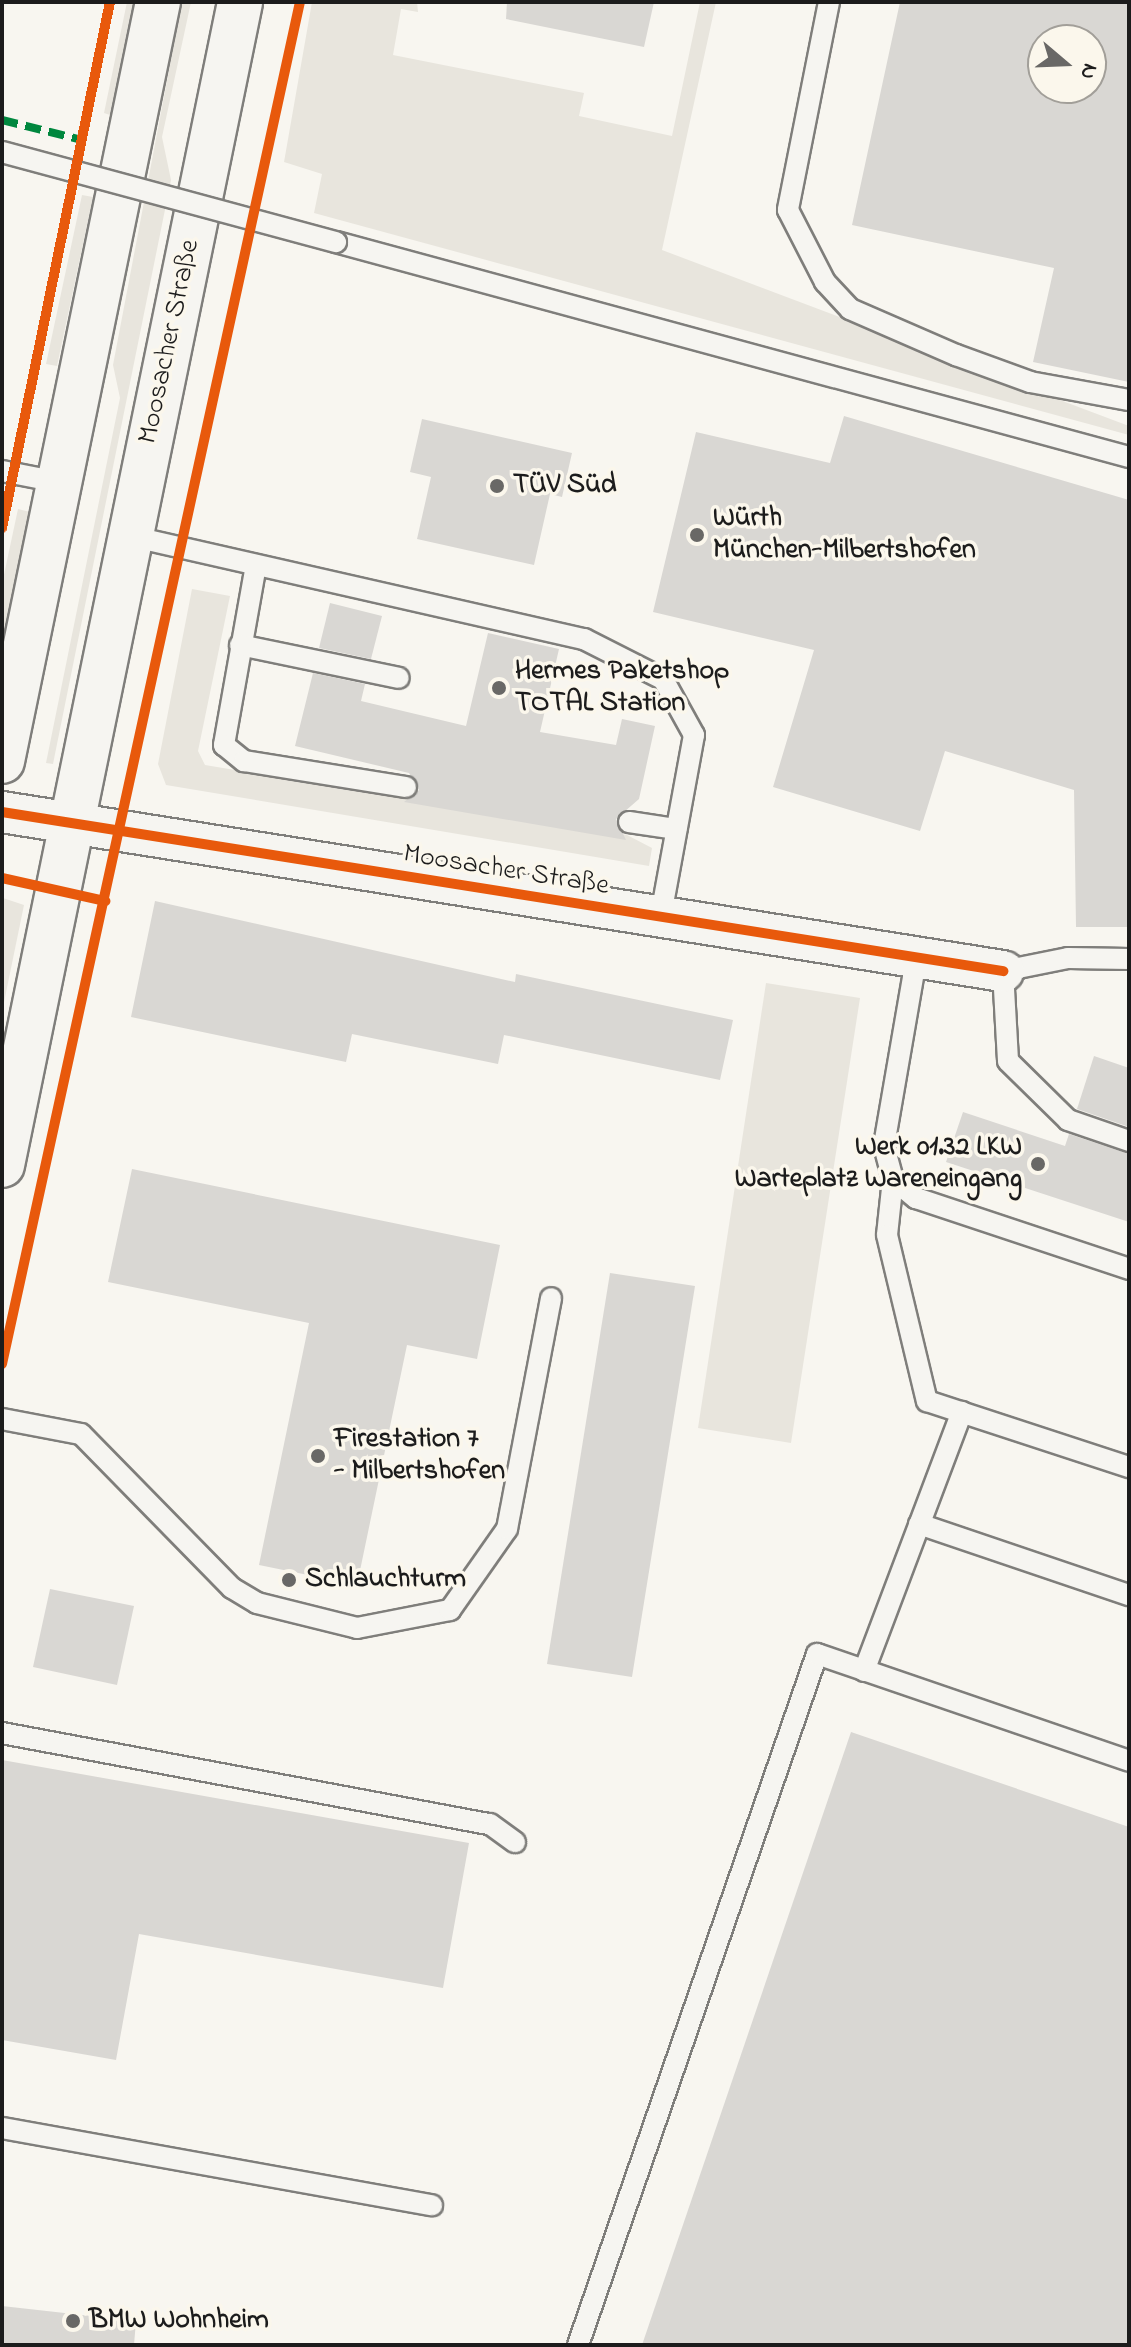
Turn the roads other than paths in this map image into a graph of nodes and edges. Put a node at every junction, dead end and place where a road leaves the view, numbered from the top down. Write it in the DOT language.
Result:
graph roads {
  1 [pos="158,2"];
  2 [pos="240,2"];
  3 [pos="829,2"];
  4 [pos="2,152"];
  5 [pos="1129,400"];
  6 [pos="1129,457"];
  7 [pos="2,471"];
  8 [pos="58,482"];
  9 [pos="130,536"];
  10 [pos="256,565"];
  11 [pos="240,645"];
  12 [pos="399,678"];
  13 [pos="2,761"];
  14 [pos="406,787"];
  15 [pos="2,812"];
  16 [pos="629,822"];
  17 [pos="72,824"];
  18 [pos="676,829"];
  19 [pos="660,921"];
  20 [pos="1129,959"];
  21 [pos="916,960"];
  22 [pos="1003,971"];
  23 [pos="10,1087"];
  24 [pos="1129,1141"];
  25 [pos="2,1165"];
  26 [pos="893,1179"];
  27 [pos="1129,1269"];
  28 [pos="551,1298"];
  29 [pos="962,1412"];
  30 [pos="2,1419"];
  31 [pos="1129,1467"];
  32 [pos="919,1524"];
  33 [pos="1129,1595"];
  34 [pos="864,1671"];
  35 [pos="2,1733"];
  36 [pos="1129,1761"];
  37 [pos="515,1842"];
  38 [pos="2,2128"];
  39 [pos="432,2205"];
  40 [pos="578,2345"];
  1 -- 8 [label="main road"];
  2 -- 9 [label="main road, Moosacher Straße"];
  3 -- 5 [label="lane"];
  4 -- 6 [label="lane, bridge"];
  7 -- 8 [label="lane"];
  8 -- 13 [label="main road"];
  9 -- 10 [label="lane"];
  9 -- 17 [label="main road, Moosacher Straße"];
  10 -- 11 [label="lane"];
  10 -- 18 [label="lane"];
  11 -- 12 [label="lane"];
  11 -- 14 [label="lane"];
  15 -- 17 [label="street, Moosacher Straße"];
  16 -- 18 [label="lane"];
  17 -- 19 [label="street, Moosacher Straße"];
  17 -- 23 [label="main road, Moosacher Straße"];
  18 -- 19 [label="lane"];
  19 -- 21 [label="street, Moosacher Straße"];
  20 -- 22 [label="lane"];
  21 -- 22 [label="street, Moosacher Straße"];
  21 -- 26 [label="lane"];
  22 -- 24 [label="lane"];
  23 -- 25 [label="main road, Moosacher Straße"];
  26 -- 27 [label="lane"];
  26 -- 29 [label="lane"];
  28 -- 30 [label="lane"];
  29 -- 31 [label="lane"];
  29 -- 32 [label="lane"];
  32 -- 33 [label="lane"];
  32 -- 34 [label="lane"];
  34 -- 36 [label="lane"];
  34 -- 40 [label="lane"];
  35 -- 37 [label="lane"];
  38 -- 39 [label="lane"];
}
